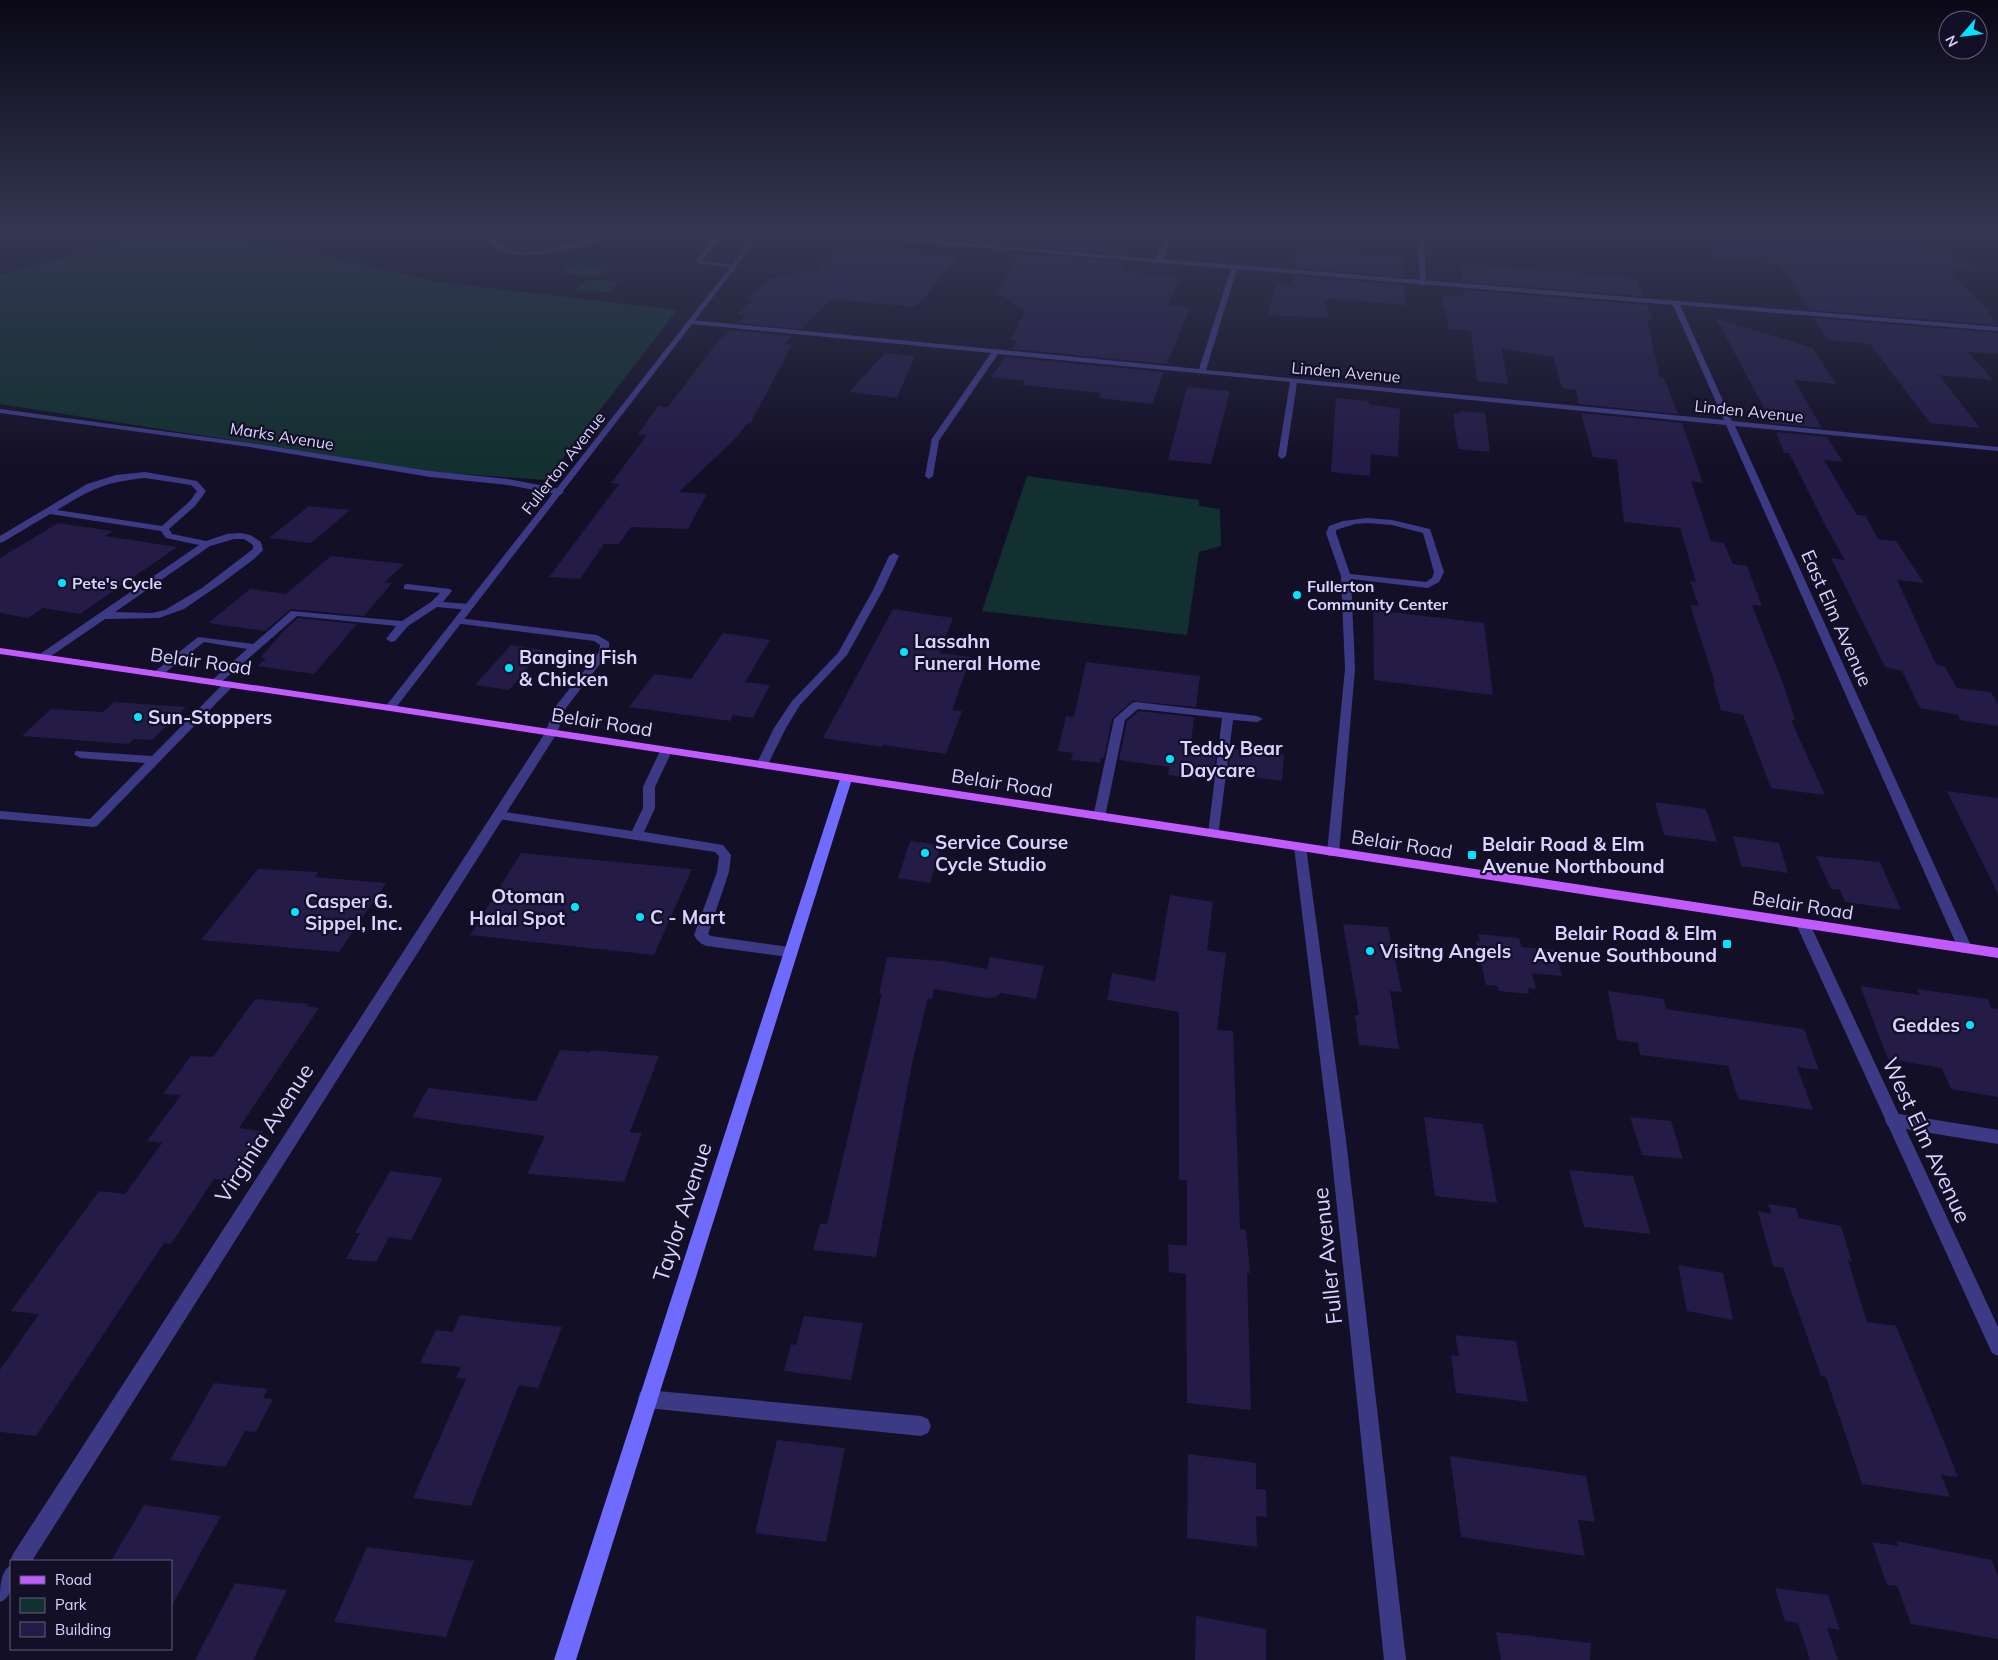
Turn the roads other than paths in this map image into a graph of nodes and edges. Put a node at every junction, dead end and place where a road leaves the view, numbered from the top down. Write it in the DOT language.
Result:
graph roads {
  1 [pos="699,311"];
  2 [pos="1221,311"];
  3 [pos="1679,311"];
  4 [pos="1772,311"];
  5 [pos="691,322"];
  6 [pos="1998,329"];
  7 [pos="995,353"];
  8 [pos="1202,372"];
  9 [pos="1294,381"];
  10 [pos="0,410"];
  11 [pos="1730,423"];
  12 [pos="1998,449"];
  13 [pos="1282,456"];
  14 [pos="929,476"];
  15 [pos="560,492"];
  16 [pos="48,511"];
  17 [pos="164,529"];
  18 [pos="0,540"];
  19 [pos="207,544"];
  20 [pos="894,556"];
  21 [pos="1346,576"];
  22 [pos="407,587"];
  23 [pos="435,604"];
  24 [pos="468,608"];
  25 [pos="104,616"];
  26 [pos="458,621"];
  27 [pos="404,624"];
  28 [pos="391,638"];
  29 [pos="255,647"];
  30 [pos="0,651"];
  31 [pos="44,656"];
  32 [pos="158,673"];
  33 [pos="215,682"];
  34 [pos="230,684"];
  35 [pos="390,708"];
  36 [pos="1228,716"];
  37 [pos="1258,719"];
  38 [pos="550,733"];
  39 [pos="666,750"];
  40 [pos="80,754"];
  41 [pos="154,760"];
  42 [pos="762,766"];
  43 [pos="846,779"];
  44 [pos="0,815"];
  45 [pos="498,815"];
  46 [pos="1099,817"];
  47 [pos="1214,834"];
  48 [pos="636,835"];
  49 [pos="1300,847"];
  50 [pos="1333,852"];
  51 [pos="1803,924"];
  52 [pos="1965,948"];
  53 [pos="789,952"];
  54 [pos="1998,953"];
  55 [pos="1893,1120"];
  56 [pos="1998,1138"];
  57 [pos="1998,1348"];
  58 [pos="647,1399"];
  59 [pos="921,1426"];
  60 [pos="21,1560"];
  61 [pos="10,1577"];
  62 [pos="0,1592"];
  63 [pos="565,1660"];
  64 [pos="1395,1660"];
  1 -- 5 [label="street, Fullerton Avenue"];
  2 -- 8 [label="street"];
  3 -- 11 [label="street, East Elm Avenue"];
  4 -- 6 [label="street"];
  5 -- 7 [label="street, Linden Avenue"];
  5 -- 15 [label="street, Fullerton Avenue"];
  7 -- 8 [label="street, Linden Avenue"];
  7 -- 14 [label="street"];
  8 -- 9 [label="street, Linden Avenue"];
  9 -- 11 [label="street, Linden Avenue"];
  9 -- 13 [label="street"];
  10 -- 15 [label="street, Marks Avenue"];
  11 -- 12 [label="street, Linden Avenue"];
  11 -- 52 [label="street, East Elm Avenue"];
  15 -- 24 [label="street, Fullerton Avenue"];
  16 -- 17 [label="street"];
  16 -- 17 [label="street"];
  16 -- 18 [label="street"];
  17 -- 19 [label="street"];
  19 -- 25 [label="street"];
  19 -- 25 [label="street"];
  20 -- 42 [label="street"];
  21 -- 21 [label="street"];
  21 -- 50 [label="street"];
  22 -- 23 [label="street"];
  23 -- 24 [label="street"];
  23 -- 27 [label="street"];
  24 -- 26 [label="street, Fullerton Avenue"];
  25 -- 31 [label="street"];
  26 -- 35 [label="street, Fullerton Avenue"];
  26 -- 38 [label="street, Virginia Avenue"];
  27 -- 28 [label="street"];
  27 -- 29 [label="street"];
  29 -- 32 [label="street"];
  29 -- 33 [label="street"];
  30 -- 31 [label="main road, Belair Road"];
  31 -- 32 [label="main road, Belair Road"];
  32 -- 33 [label="main road, Belair Road"];
  33 -- 34 [label="main road, Belair Road"];
  34 -- 35 [label="main road, Belair Road"];
  34 -- 41 [label="street"];
  35 -- 38 [label="main road, Belair Road"];
  36 -- 37 [label="street"];
  36 -- 46 [label="street"];
  36 -- 47 [label="street"];
  38 -- 39 [label="main road, Belair Road"];
  38 -- 45 [label="street, Virginia Avenue"];
  39 -- 42 [label="main road, Belair Road"];
  39 -- 48 [label="street"];
  40 -- 41 [label="street"];
  41 -- 44 [label="street"];
  42 -- 43 [label="main road, Belair Road"];
  43 -- 46 [label="main road, Belair Road"];
  43 -- 53 [label="main road, Taylor Avenue"];
  45 -- 48 [label="street"];
  45 -- 60 [label="street, Virginia Avenue"];
  46 -- 47 [label="main road, Belair Road"];
  47 -- 49 [label="main road, Belair Road"];
  48 -- 53 [label="street"];
  49 -- 50 [label="main road, Belair Road"];
  49 -- 64 [label="street, Fuller Avenue"];
  50 -- 51 [label="main road, Belair Road"];
  51 -- 52 [label="main road, Belair Road"];
  51 -- 55 [label="street, West Elm Avenue"];
  52 -- 54 [label="main road, Belair Road"];
  53 -- 58 [label="main road, Taylor Avenue"];
  55 -- 56 [label="street"];
  55 -- 57 [label="street, West Elm Avenue"];
  58 -- 59 [label="street"];
  58 -- 63 [label="main road, Taylor Avenue"];
  61 -- 62 [label="street"];
}
